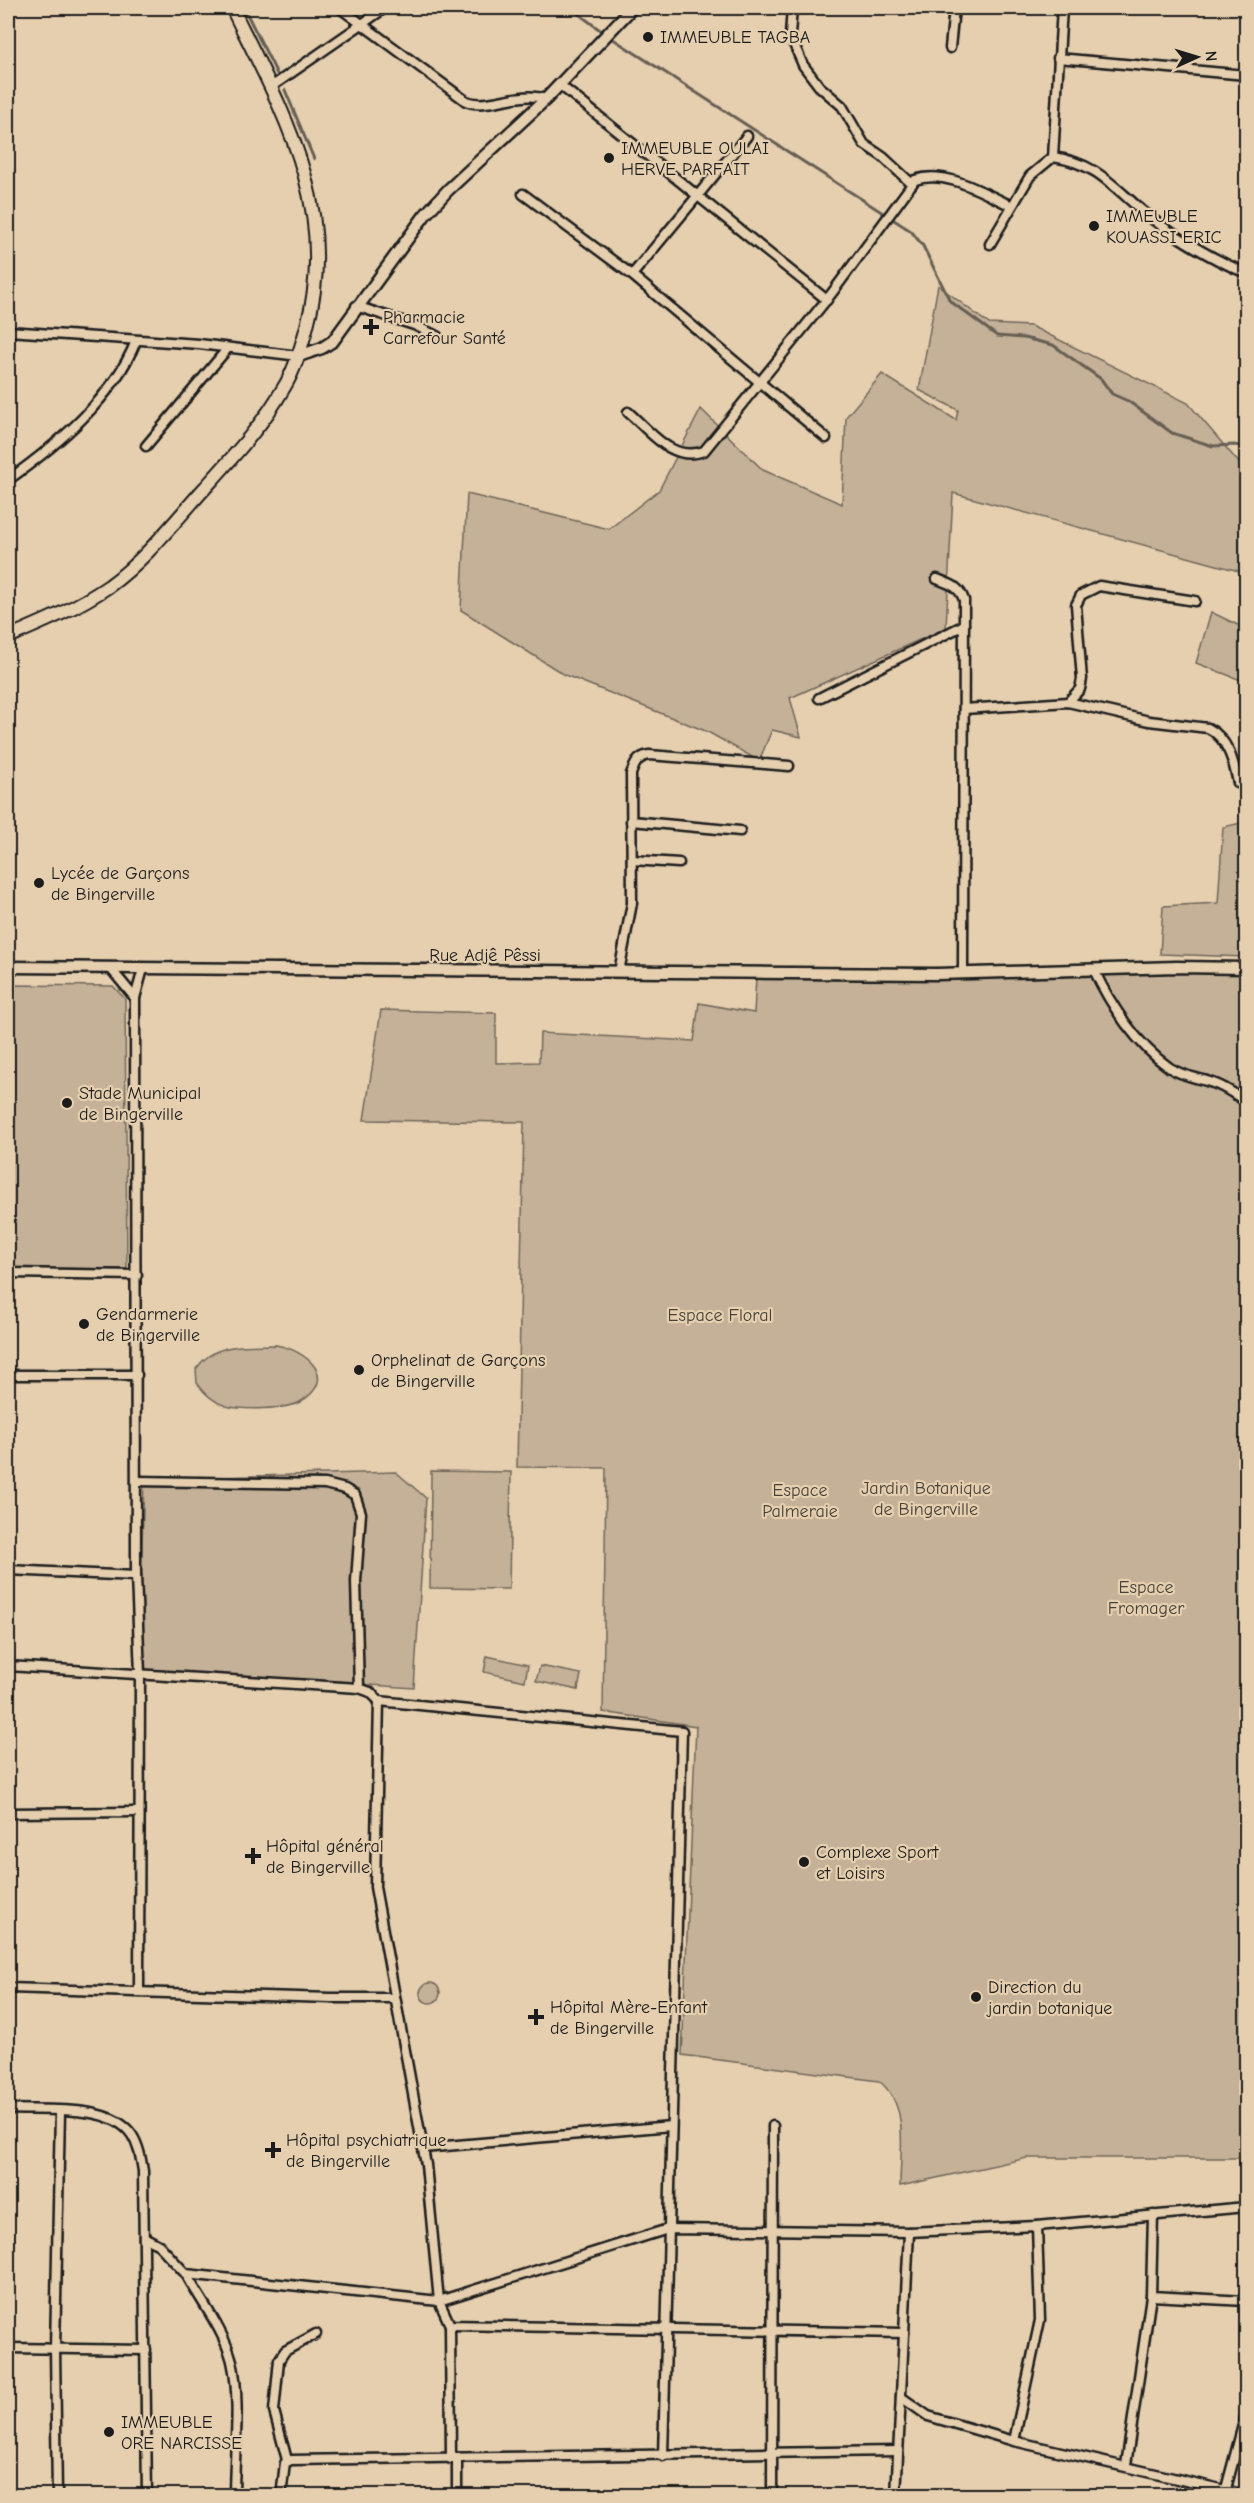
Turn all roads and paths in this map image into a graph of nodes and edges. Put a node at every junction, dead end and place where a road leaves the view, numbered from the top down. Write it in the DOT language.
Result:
graph roads {
  1 [pos="232,8"];
  2 [pos="340,8"];
  3 [pos="385,8"];
  4 [pos="632,8"];
  5 [pos="792,8"];
  6 [pos="954,8"];
  7 [pos="1062,8"];
  8 [pos="362,25"];
  9 [pos="950,48"];
  10 [pos="1058,58"];
  11 [pos="1246,75"];
  12 [pos="560,85"];
  13 [pos="271,87"];
  14 [pos="1246,92"];
  15 [pos="546,99"];
  16 [pos="1246,121"];
  17 [pos="747,136"];
  18 [pos="1053,157"];
  19 [pos="912,184"];
  20 [pos="523,194"];
  21 [pos="698,195"];
  22 [pos="1010,205"];
  23 [pos="990,244"];
  24 [pos="1246,273"];
  25 [pos="632,275"];
  26 [pos="827,300"];
  27 [pos="356,306"];
  28 [pos="8,331"];
  29 [pos="437,336"];
  30 [pos="136,341"];
  31 [pos="228,348"];
  32 [pos="299,356"];
  33 [pos="759,381"];
  34 [pos="628,412"];
  35 [pos="826,438"];
  36 [pos="146,446"];
  37 [pos="8,480"];
  38 [pos="937,579"];
  39 [pos="1195,601"];
  40 [pos="964,625"];
  41 [pos="8,637"];
  42 [pos="819,698"];
  43 [pos="1068,702"];
  44 [pos="964,709"];
  45 [pos="789,766"];
  46 [pos="1238,783"];
  47 [pos="632,821"];
  48 [pos="740,831"];
  49 [pos="632,860"];
  50 [pos="679,863"];
  51 [pos="8,967"];
  52 [pos="1246,968"];
  53 [pos="111,969"];
  54 [pos="143,969"];
  55 [pos="1094,970"];
  56 [pos="619,972"];
  57 [pos="963,973"];
  58 [pos="135,998"];
  59 [pos="1246,1101"];
  60 [pos="8,1273"];
  61 [pos="137,1275"];
  62 [pos="8,1375"];
  63 [pos="137,1376"];
  64 [pos="137,1480"];
  65 [pos="8,1570"];
  66 [pos="136,1576"];
  67 [pos="8,1666"];
  68 [pos="140,1674"];
  69 [pos="359,1688"];
  70 [pos="379,1701"];
  71 [pos="139,1812"];
  72 [pos="8,1813"];
  73 [pos="8,1988"];
  74 [pos="139,1991"];
  75 [pos="394,1998"];
  76 [pos="8,2109"];
  77 [pos="60,2112"];
  78 [pos="671,2126"];
  79 [pos="773,2126"];
  80 [pos="423,2148"];
  81 [pos="1246,2207"];
  82 [pos="1154,2215"];
  83 [pos="1037,2226"];
  84 [pos="772,2228"];
  85 [pos="668,2229"];
  86 [pos="909,2232"];
  87 [pos="144,2237"];
  88 [pos="186,2274"];
  89 [pos="1151,2296"];
  90 [pos="439,2301"];
  91 [pos="1246,2301"];
  92 [pos="450,2325"];
  93 [pos="666,2328"];
  94 [pos="772,2330"];
  95 [pos="316,2334"];
  96 [pos="904,2334"];
  97 [pos="8,2349"];
  98 [pos="55,2349"];
  99 [pos="146,2350"];
  100 [pos="901,2397"];
  101 [pos="1246,2414"];
  102 [pos="1014,2441"];
  103 [pos="898,2451"];
  104 [pos="772,2453"];
  105 [pos="663,2456"];
  106 [pos="454,2459"];
  107 [pos="287,2460"];
  108 [pos="1126,2465"];
  109 [pos="1225,2493"];
  110 [pos="1246,2495"];
  111 [pos="57,2496"];
  112 [pos="147,2496"];
  113 [pos="234,2496"];
  114 [pos="281,2496"];
  115 [pos="457,2496"];
  116 [pos="772,2496"];
  117 [pos="896,2496"];
  1 -- 13 [label="main road"];
  2 -- 8 [label="street"];
  3 -- 8 [label="street"];
  4 -- 12 [label="street"];
  5 -- 19 [label="street"];
  6 -- 9 [label="street"];
  7 -- 10 [label="street"];
  8 -- 13 [label="street"];
  8 -- 15 [label="street"];
  10 -- 11 [label="street"];
  10 -- 18 [label="street"];
  12 -- 15 [label="street"];
  12 -- 21 [label="street"];
  13 -- 32 [label="main road"];
  14 -- 16 [label="street"];
  15 -- 27 [label="street"];
  17 -- 21 [label="street"];
  18 -- 22 [label="street"];
  18 -- 24 [label="street"];
  19 -- 22 [label="street"];
  19 -- 26 [label="street"];
  20 -- 25 [label="street"];
  21 -- 25 [label="street"];
  21 -- 26 [label="street"];
  22 -- 23 [label="street"];
  25 -- 33 [label="street"];
  26 -- 33 [label="street"];
  27 -- 29 [label="street"];
  27 -- 32 [label="street"];
  28 -- 30 [label="street"];
  30 -- 31 [label="street"];
  30 -- 37 [label="street"];
  31 -- 32 [label="street"];
  31 -- 36 [label="street"];
  32 -- 41 [label="main road"];
  33 -- 34 [label="street"];
  33 -- 35 [label="street"];
  38 -- 40 [label="street"];
  39 -- 43 [label="street"];
  40 -- 42 [label="street"];
  40 -- 44 [label="street"];
  43 -- 44 [label="street"];
  43 -- 46 [label="street"];
  44 -- 57 [label="street"];
  45 -- 47 [label="street"];
  47 -- 48 [label="street"];
  47 -- 49 [label="street"];
  49 -- 50 [label="street"];
  49 -- 56 [label="street"];
  51 -- 53 [label="street, Rue Adjê Pêssi"];
  52 -- 55 [label="street, Rue Adjê Pêssi"];
  53 -- 54 [label="street, Rue Adjê Pêssi"];
  53 -- 58 [label="street"];
  54 -- 56 [label="street, Rue Adjê Pêssi"];
  54 -- 58 [label="street"];
  55 -- 57 [label="street, Rue Adjê Pêssi"];
  55 -- 59 [label="street"];
  56 -- 57 [label="street, Rue Adjê Pêssi"];
  58 -- 61 [label="street"];
  60 -- 61 [label="street"];
  61 -- 63 [label="street"];
  62 -- 63 [label="street"];
  63 -- 64 [label="street"];
  64 -- 66 [label="street"];
  64 -- 69 [label="street"];
  65 -- 66 [label="street"];
  66 -- 68 [label="street"];
  67 -- 68 [label="street"];
  68 -- 69 [label="street"];
  68 -- 71 [label="street"];
  69 -- 70 [label="street"];
  70 -- 75 [label="street"];
  70 -- 78 [label="street"];
  71 -- 72 [label="street"];
  71 -- 74 [label="street"];
  73 -- 74 [label="street"];
  74 -- 75 [label="street"];
  75 -- 80 [label="street"];
  76 -- 77 [label="street"];
  77 -- 87 [label="street"];
  77 -- 98 [label="street"];
  78 -- 80 [label="street"];
  78 -- 85 [label="street"];
  79 -- 84 [label="street"];
  80 -- 90 [label="street"];
  81 -- 82 [label="street"];
  82 -- 83 [label="street"];
  82 -- 89 [label="street"];
  83 -- 86 [label="street"];
  83 -- 102 [label="street"];
  84 -- 85 [label="street"];
  84 -- 86 [label="street"];
  84 -- 94 [label="street"];
  85 -- 90 [label="street"];
  85 -- 93 [label="street"];
  86 -- 96 [label="street"];
  87 -- 88 [label="street"];
  87 -- 99 [label="street"];
  88 -- 90 [label="street"];
  88 -- 113 [label="street"];
  89 -- 91 [label="street"];
  89 -- 108 [label="street"];
  90 -- 92 [label="street"];
  92 -- 93 [label="street"];
  92 -- 106 [label="street"];
  93 -- 94 [label="street"];
  93 -- 105 [label="street"];
  94 -- 96 [label="street"];
  94 -- 104 [label="street"];
  95 -- 107 [label="street"];
  96 -- 100 [label="street"];
  97 -- 98 [label="street"];
  98 -- 99 [label="street"];
  98 -- 111 [label="street"];
  99 -- 112 [label="street"];
  100 -- 102 [label="street"];
  100 -- 103 [label="street"];
  101 -- 109 [label="street"];
  102 -- 108 [label="street"];
  103 -- 104 [label="street"];
  103 -- 117 [label="street"];
  104 -- 105 [label="street"];
  104 -- 116 [label="street"];
  105 -- 106 [label="street"];
  106 -- 107 [label="street"];
  106 -- 115 [label="street"];
  107 -- 114 [label="street"];
  108 -- 109 [label="street"];
  109 -- 110 [label="street"];
}
